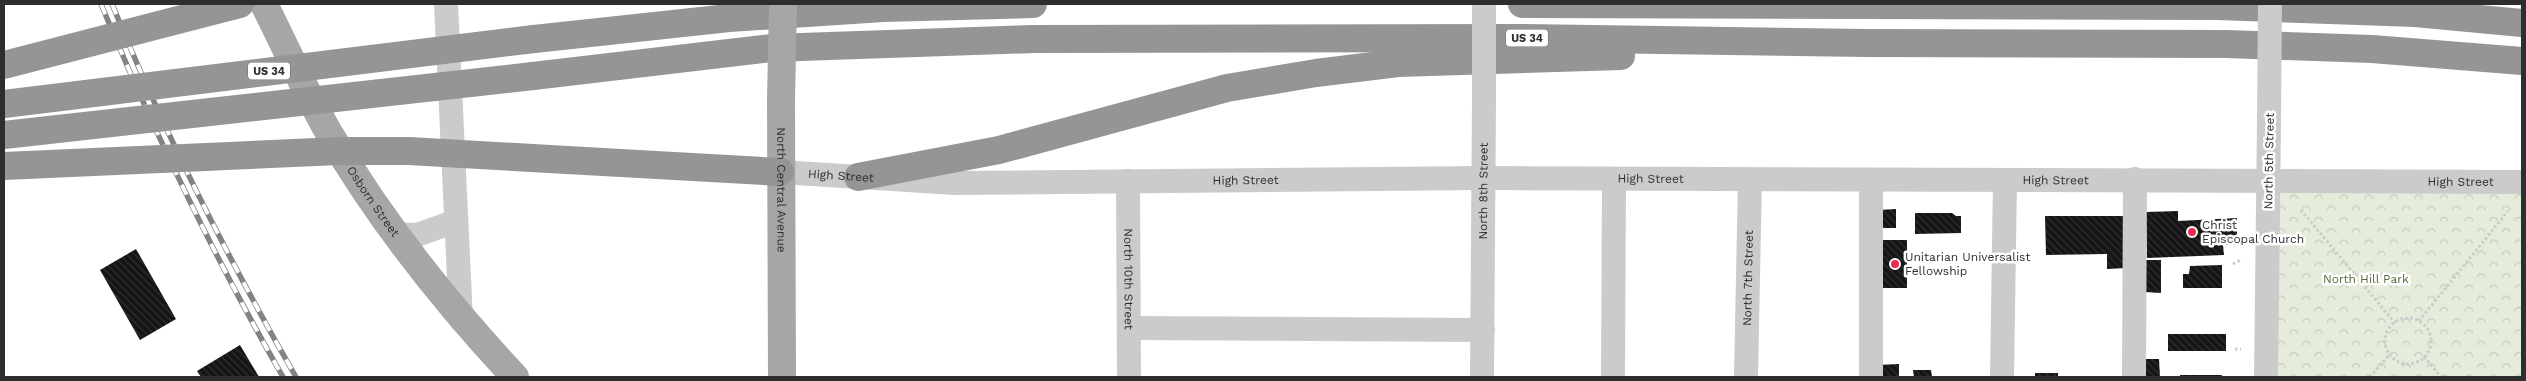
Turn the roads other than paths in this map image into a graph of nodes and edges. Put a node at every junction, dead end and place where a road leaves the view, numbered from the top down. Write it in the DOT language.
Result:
graph roads {
  1 [pos="240,4"];
  2 [pos="264,4"];
  3 [pos="446,4"];
  4 [pos="783,4"];
  5 [pos="1033,4"];
  6 [pos="1484,4"];
  7 [pos="1522,4"];
  8 [pos="2270,4"];
  9 [pos="1813,5"];
  10 [pos="2522,23"];
  11 [pos="1866,43"];
  12 [pos="2522,61"];
  13 [pos="4,65"];
  14 [pos="4,104"];
  15 [pos="4,135"];
  16 [pos="4,166"];
  17 [pos="780,172"];
  18 [pos="858,177"];
  19 [pos="1482,178"];
  20 [pos="2135,179"];
  21 [pos="1128,180"];
  22 [pos="1614,180"];
  23 [pos="1750,180"];
  24 [pos="1871,180"];
  25 [pos="2005,180"];
  26 [pos="2269,180"];
  27 [pos="2522,182"];
  28 [pos="456,221"];
  29 [pos="394,234"];
  30 [pos="461,320"];
  31 [pos="1129,328"];
  32 [pos="1482,330"];
  33 [pos="515,377"];
  34 [pos="782,377"];
  35 [pos="1130,377"];
  36 [pos="1482,377"];
  37 [pos="1613,377"];
  38 [pos="1746,377"];
  39 [pos="1871,377"];
  40 [pos="2002,377"];
  41 [pos="2134,377"];
  42 [pos="2266,377"];
  1 -- 13 [label="highway, bridge"];
  2 -- 29 [label="main road, Osborn Street"];
  3 -- 28 [label="street"];
  4 -- 17 [label="main road, North Central Avenue, bridge"];
  5 -- 14 [label="highway, US 34, bridge"];
  6 -- 19 [label="street, North 8th Street, bridge"];
  7 -- 9 [label="highway"];
  8 -- 26 [label="street, North 5th Street, bridge"];
  9 -- 10 [label="highway"];
  11 -- 12 [label="highway, US 34"];
  11 -- 15 [label="highway, US 34, bridge"];
  11 -- 18 [label="highway"];
  16 -- 17 [label="highway, bridge"];
  17 -- 18 [label="street, High Street"];
  17 -- 34 [label="main road, North Central Avenue"];
  18 -- 21 [label="street, High Street"];
  19 -- 21 [label="street, High Street"];
  19 -- 22 [label="street, High Street"];
  19 -- 32 [label="street, North 8th Street"];
  20 -- 25 [label="street, High Street"];
  20 -- 26 [label="street, High Street"];
  20 -- 41 [label="street"];
  21 -- 31 [label="street, North 10th Street"];
  22 -- 23 [label="street, High Street"];
  22 -- 37 [label="street"];
  23 -- 24 [label="street, High Street"];
  23 -- 38 [label="street, North 7th Street"];
  24 -- 25 [label="street, High Street"];
  24 -- 39 [label="street"];
  25 -- 40 [label="street"];
  26 -- 27 [label="street, High Street"];
  26 -- 42 [label="street, North 5th Street"];
  28 -- 29 [label="street"];
  28 -- 30 [label="street"];
  29 -- 30 [label="main road, Osborn Street"];
  30 -- 33 [label="main road, Osborn Street"];
  31 -- 32 [label="street"];
  31 -- 35 [label="street, North 10th Street"];
  32 -- 36 [label="street, North 8th Street"];
}
